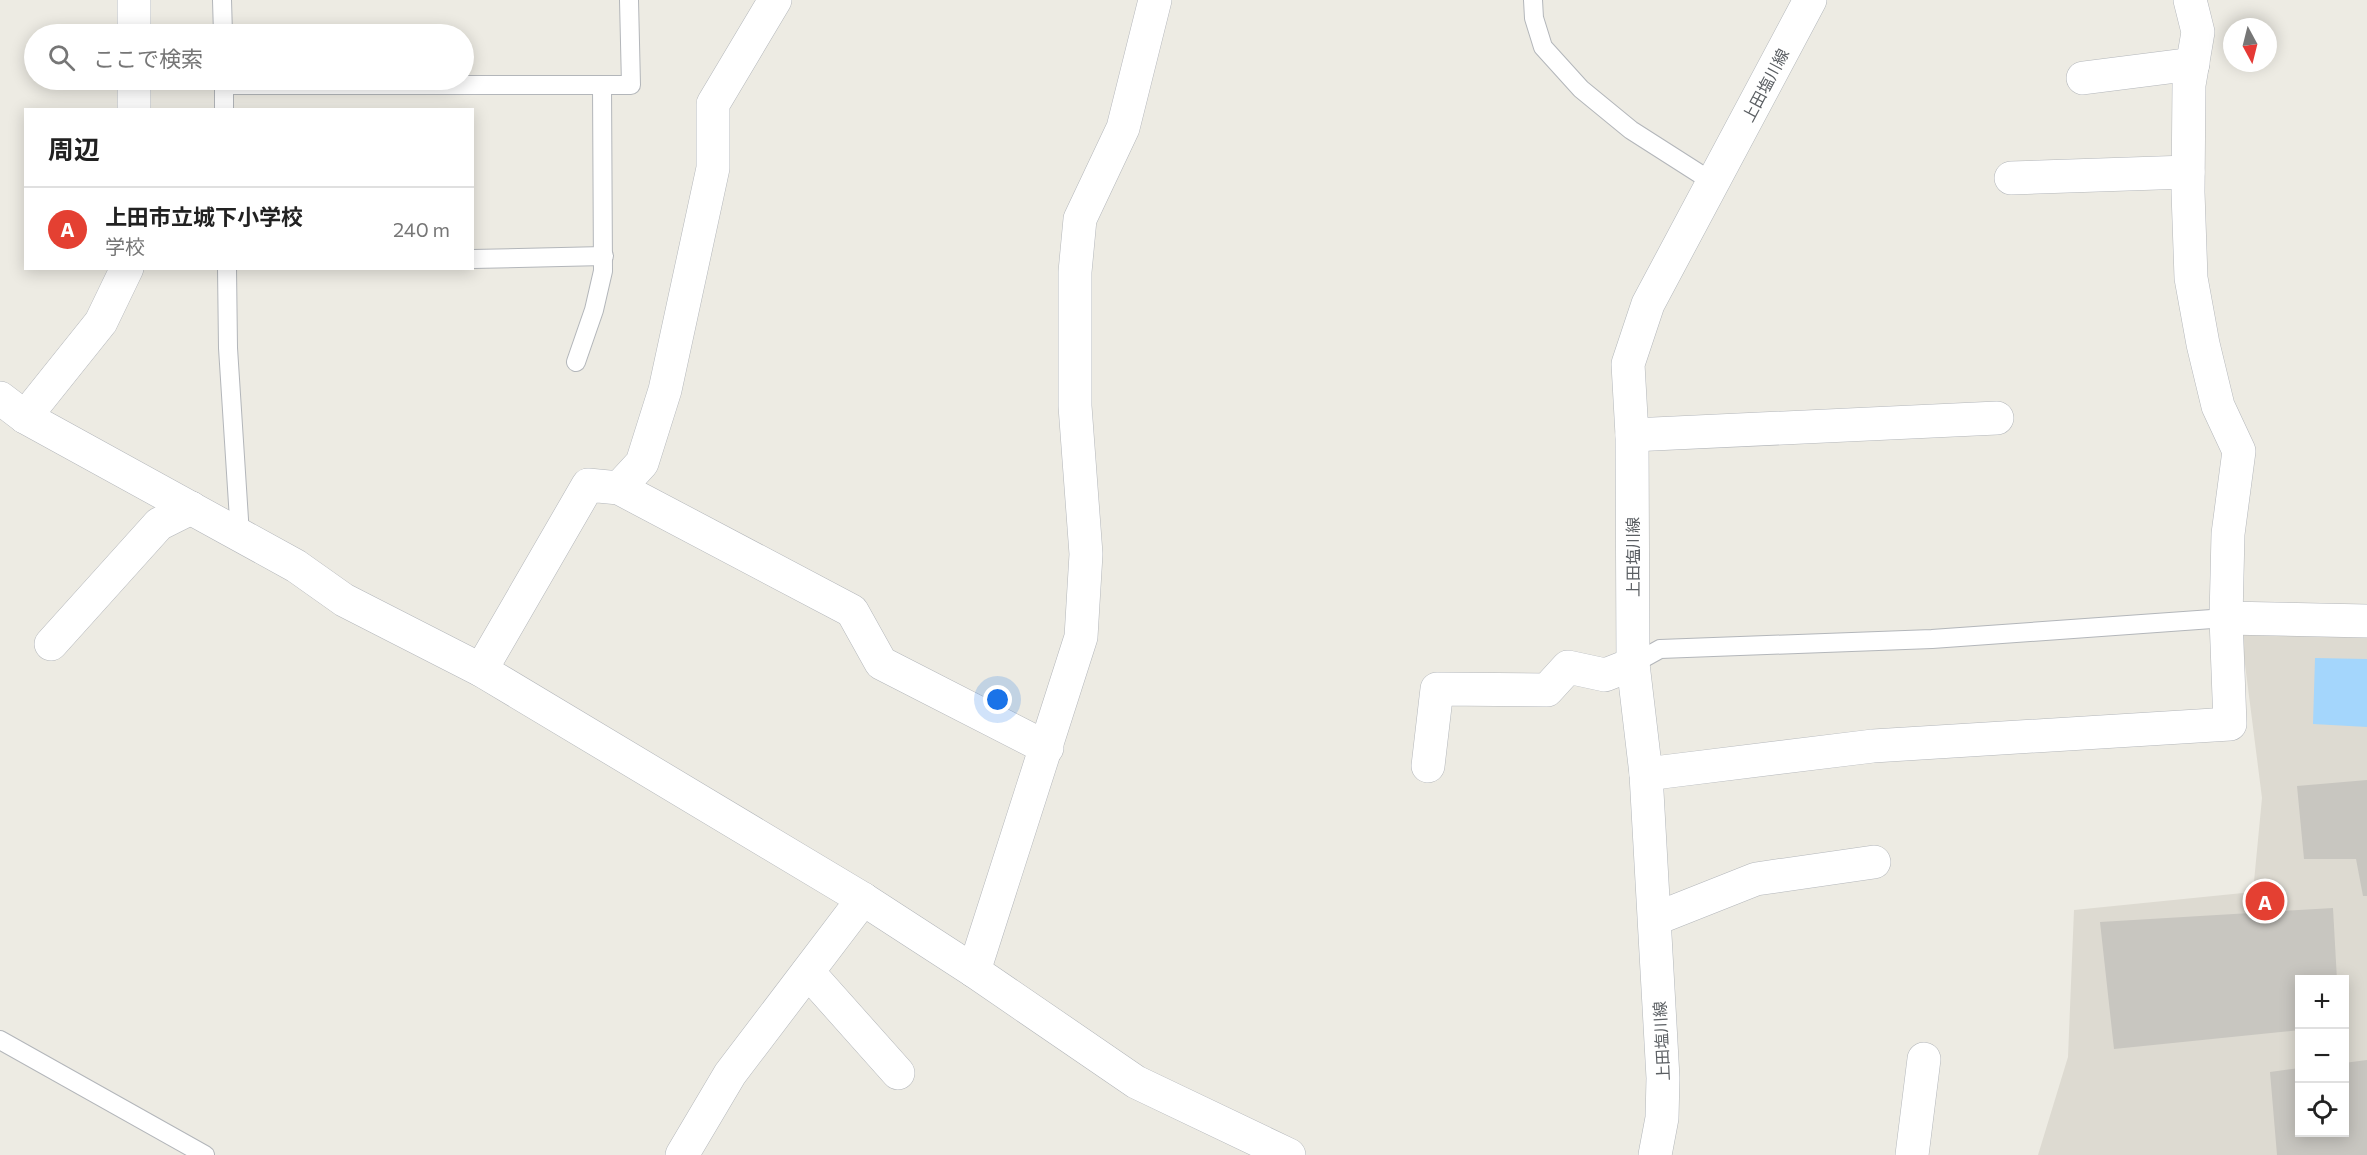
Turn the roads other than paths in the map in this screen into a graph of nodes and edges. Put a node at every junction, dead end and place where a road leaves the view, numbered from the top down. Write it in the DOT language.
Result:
graph roads {
  1 [pos="134,0"];
  2 [pos="222,0"];
  3 [pos="629,0"];
  4 [pos="775,0"];
  5 [pos="1155,0"];
  6 [pos="1533,0"];
  7 [pos="1810,0"];
  8 [pos="2190,0"];
  9 [pos="134,24"];
  10 [pos="223,24"];
  11 [pos="2193,64"];
  12 [pos="2083,78"];
  13 [pos="474,84"];
  14 [pos="602,85"];
  15 [pos="134,90"];
  16 [pos="224,90"];
  17 [pos="134,108"];
  18 [pos="224,108"];
  19 [pos="2188,172"];
  20 [pos="2011,178"];
  21 [pos="1714,183"];
  22 [pos="604,256"];
  23 [pos="474,260"];
  24 [pos="126,270"];
  25 [pos="227,270"];
  26 [pos="576,362"];
  27 [pos="7,406"];
  28 [pos="1997,418"];
  29 [pos="1632,435"];
  30 [pos="619,488"];
  31 [pos="191,508"];
  32 [pos="240,535"];
  33 [pos="2226,618"];
  34 [pos="2367,621"];
  35 [pos="51,644"];
  36 [pos="1633,664"];
  37 [pos="481,670"];
  38 [pos="1047,748"];
  39 [pos="1428,766"];
  40 [pos="1646,774"];
  41 [pos="1874,862"];
  42 [pos="863,899"];
  43 [pos="1654,919"];
  44 [pos="974,971"];
  45 [pos="808,972"];
  46 [pos="0,1040"];
  47 [pos="1924,1059"];
  48 [pos="898,1073"];
  49 [pos="1285,1154"];
  50 [pos="205,1155"];
  51 [pos="682,1155"];
  52 [pos="1655,1155"];
  53 [pos="1912,1155"];
  1 -- 9 [label="street"];
  2 -- 10 [label="lane"];
  3 -- 14 [label="lane"];
  4 -- 30 [label="street"];
  5 -- 38 [label="street"];
  6 -- 21 [label="lane"];
  7 -- 21 [label="street, 上田塩川線"];
  8 -- 11 [label="street"];
  11 -- 12 [label="street"];
  11 -- 19 [label="street"];
  13 -- 14 [label="lane"];
  14 -- 22 [label="lane"];
  15 -- 17 [label="street"];
  16 -- 18 [label="lane"];
  19 -- 20 [label="street"];
  19 -- 33 [label="street"];
  21 -- 29 [label="street, 上田塩川線"];
  22 -- 23 [label="lane"];
  22 -- 26 [label="lane"];
  24 -- 27 [label="street"];
  25 -- 32 [label="lane"];
  27 -- 31 [label="street"];
  28 -- 29 [label="street"];
  29 -- 36 [label="street, 上田塩川線"];
  30 -- 37 [label="street"];
  30 -- 38 [label="street"];
  31 -- 32 [label="street"];
  31 -- 35 [label="street"];
  32 -- 37 [label="street"];
  33 -- 34 [label="street"];
  33 -- 36 [label="lane"];
  33 -- 40 [label="street"];
  36 -- 39 [label="street"];
  36 -- 40 [label="street, 上田塩川線"];
  37 -- 42 [label="street"];
  38 -- 44 [label="street"];
  40 -- 43 [label="street, 上田塩川線"];
  41 -- 43 [label="street"];
  42 -- 44 [label="street"];
  42 -- 45 [label="street"];
  43 -- 52 [label="street, 上田塩川線"];
  44 -- 49 [label="street"];
  45 -- 48 [label="street"];
  45 -- 51 [label="street"];
  46 -- 50 [label="lane"];
  47 -- 53 [label="street"];
}
